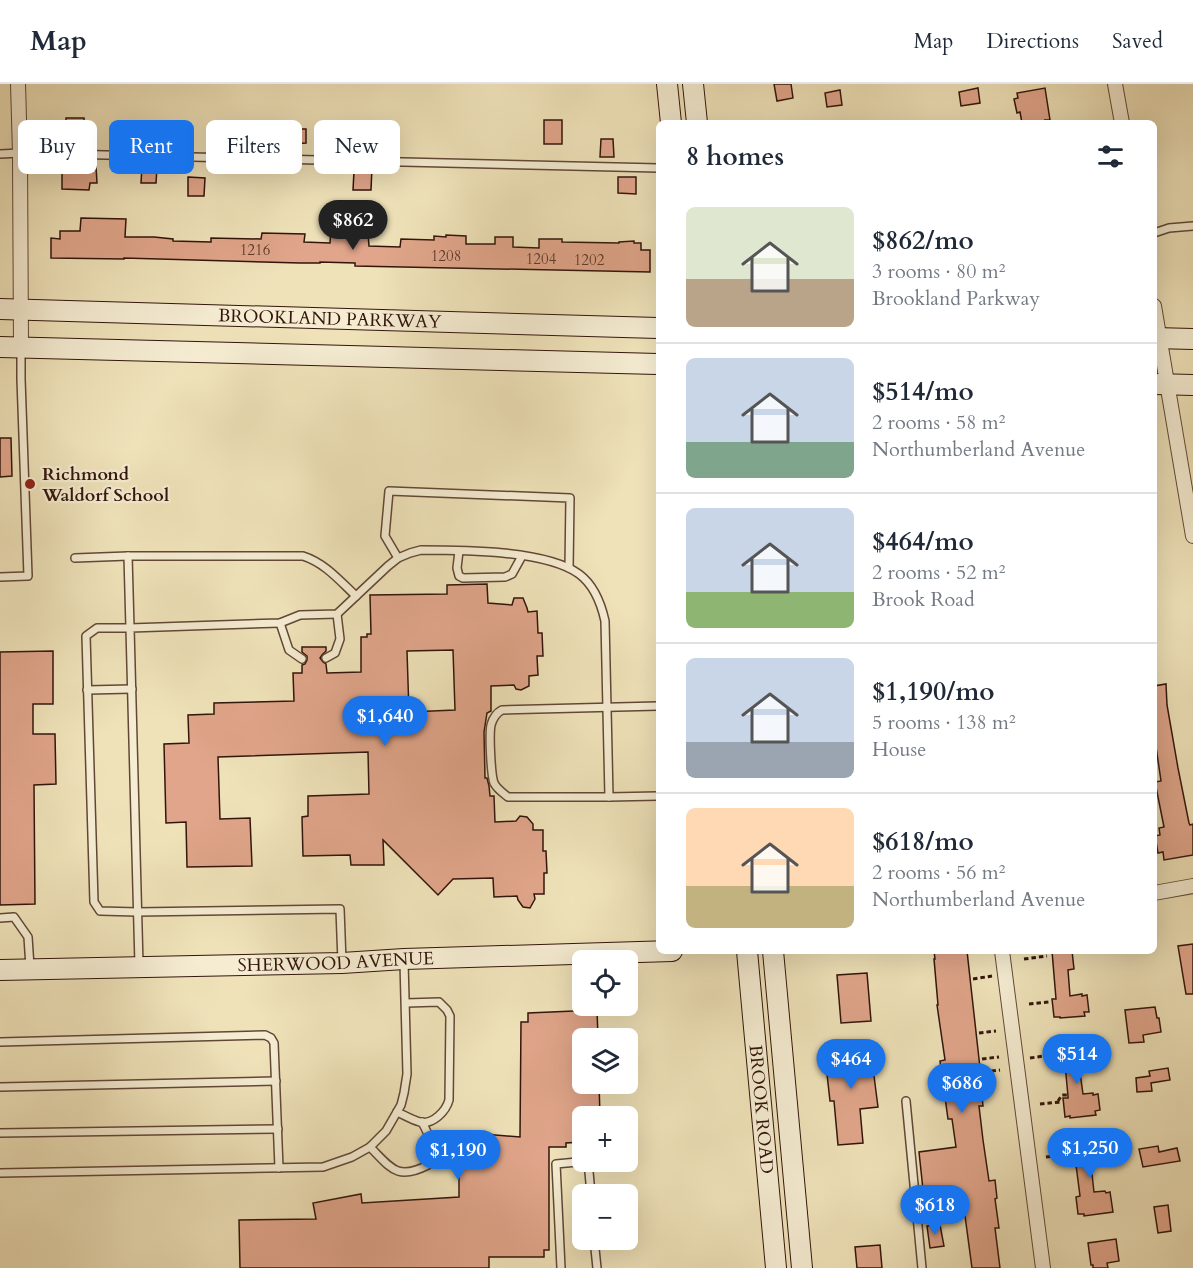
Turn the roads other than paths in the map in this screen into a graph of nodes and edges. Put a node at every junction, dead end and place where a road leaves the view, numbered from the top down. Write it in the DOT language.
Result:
graph roads {
  1 [pos="18,84"];
  2 [pos="667,84"];
  3 [pos="693,84"];
  4 [pos="1115,84"];
  5 [pos="20,120"];
  6 [pos="670,120"];
  7 [pos="697,120"];
  8 [pos="1121,120"];
  9 [pos="18,153"];
  10 [pos="0,154"];
  11 [pos="97,155"];
  12 [pos="656,168"];
  13 [pos="21,174"];
  14 [pos="1193,226"];
  15 [pos="1157,232"];
  16 [pos="0,309"];
  17 [pos="20,310"];
  18 [pos="656,328"];
  19 [pos="1157,338"];
  20 [pos="1193,339"];
  21 [pos="1157,347"];
  22 [pos="8,348"];
  23 [pos="656,364"];
  24 [pos="1161,384"];
  25 [pos="1193,385"];
  26 [pos="1193,536"];
  27 [pos="459,551"];
  28 [pos="128,556"];
  29 [pos="522,556"];
  30 [pos="75,558"];
  31 [pos="398,558"];
  32 [pos="569,568"];
  33 [pos="0,577"];
  34 [pos="356,596"];
  35 [pos="337,614"];
  36 [pos="280,623"];
  37 [pos="130,628"];
  38 [pos="326,658"];
  39 [pos="302,659"];
  40 [pos="132,689"];
  41 [pos="87,690"];
  42 [pos="656,706"];
  43 [pos="606,707"];
  44 [pos="656,796"];
  45 [pos="609,797"];
  46 [pos="1193,886"];
  47 [pos="1157,892"];
  48 [pos="138,912"];
  49 [pos="0,918"];
  50 [pos="656,951"];
  51 [pos="747,954"];
  52 [pos="773,954"];
  53 [pos="1002,954"];
  54 [pos="404,959"];
  55 [pos="342,963"];
  56 [pos="139,967"];
  57 [pos="0,970"];
  58 [pos="30,970"];
  59 [pos="406,1003"];
  60 [pos="0,1042"];
  61 [pos="276,1081"];
  62 [pos="0,1087"];
  63 [pos="906,1101"];
  64 [pos="397,1112"];
  65 [pos="422,1122"];
  66 [pos="278,1129"];
  67 [pos="0,1133"];
  68 [pos="370,1146"];
  69 [pos="279,1168"];
  70 [pos="0,1173"];
  71 [pos="590,1184"];
  72 [pos="595,1250"];
  73 [pos="561,1268"];
  74 [pos="597,1268"];
  75 [pos="776,1268"];
  76 [pos="801,1268"];
  77 [pos="922,1268"];
  78 [pos="1043,1268"];
  1 -- 5 [label="street"];
  2 -- 6 [label="main road"];
  3 -- 7 [label="main road"];
  4 -- 8 [label="street"];
  9 -- 10 [label="lane"];
  11 -- 12 [label="lane"];
  13 -- 17 [label="street"];
  14 -- 15 [label="lane"];
  16 -- 17 [label="main road, BROOKLAND PARKWAY"];
  17 -- 18 [label="main road, BROOKLAND PARKWAY"];
  17 -- 22 [label="street"];
  19 -- 20 [label="main road"];
  21 -- 24 [label="street"];
  22 -- 23 [label="main road, BROOKLAND PARKWAY"];
  22 -- 33 [label="lane"];
  24 -- 25 [label="main road"];
  24 -- 26 [label="street"];
  27 -- 29 [label="lane"];
  27 -- 29 [label="lane"];
  27 -- 31 [label="lane"];
  28 -- 30 [label="lane"];
  28 -- 34 [label="lane"];
  28 -- 37 [label="lane"];
  29 -- 32 [label="lane"];
  31 -- 32 [label="lane"];
  31 -- 34 [label="lane"];
  32 -- 43 [label="lane"];
  34 -- 35 [label="lane"];
  35 -- 36 [label="lane"];
  35 -- 38 [label="lane"];
  36 -- 37 [label="lane"];
  36 -- 39 [label="lane"];
  37 -- 40 [label="lane"];
  37 -- 41 [label="lane"];
  40 -- 41 [label="lane"];
  40 -- 48 [label="lane"];
  41 -- 48 [label="lane"];
  42 -- 43 [label="lane"];
  43 -- 45 [label="lane"];
  43 -- 45 [label="lane"];
  44 -- 45 [label="lane"];
  46 -- 47 [label="street"];
  48 -- 55 [label="lane"];
  48 -- 56 [label="lane"];
  49 -- 58 [label="lane"];
  50 -- 54 [label="main road, SHERWOOD AVENUE"];
  51 -- 75 [label="main road, BROOK ROAD"];
  52 -- 76 [label="main road, BROOK ROAD"];
  53 -- 78 [label="street"];
  54 -- 55 [label="main road, SHERWOOD AVENUE"];
  54 -- 59 [label="lane"];
  55 -- 56 [label="main road, SHERWOOD AVENUE"];
  56 -- 58 [label="main road, SHERWOOD AVENUE"];
  57 -- 58 [label="main road, SHERWOOD AVENUE"];
  59 -- 64 [label="lane"];
  59 -- 65 [label="lane"];
  60 -- 61 [label="lane"];
  61 -- 62 [label="lane"];
  61 -- 66 [label="lane"];
  63 -- 77 [label="lane"];
  64 -- 65 [label="lane"];
  64 -- 68 [label="lane"];
  65 -- 68 [label="lane"];
  66 -- 67 [label="lane"];
  66 -- 69 [label="lane"];
  68 -- 69 [label="lane"];
  69 -- 70 [label="lane"];
  71 -- 73 [label="lane"];
  72 -- 74 [label="lane"];
}
